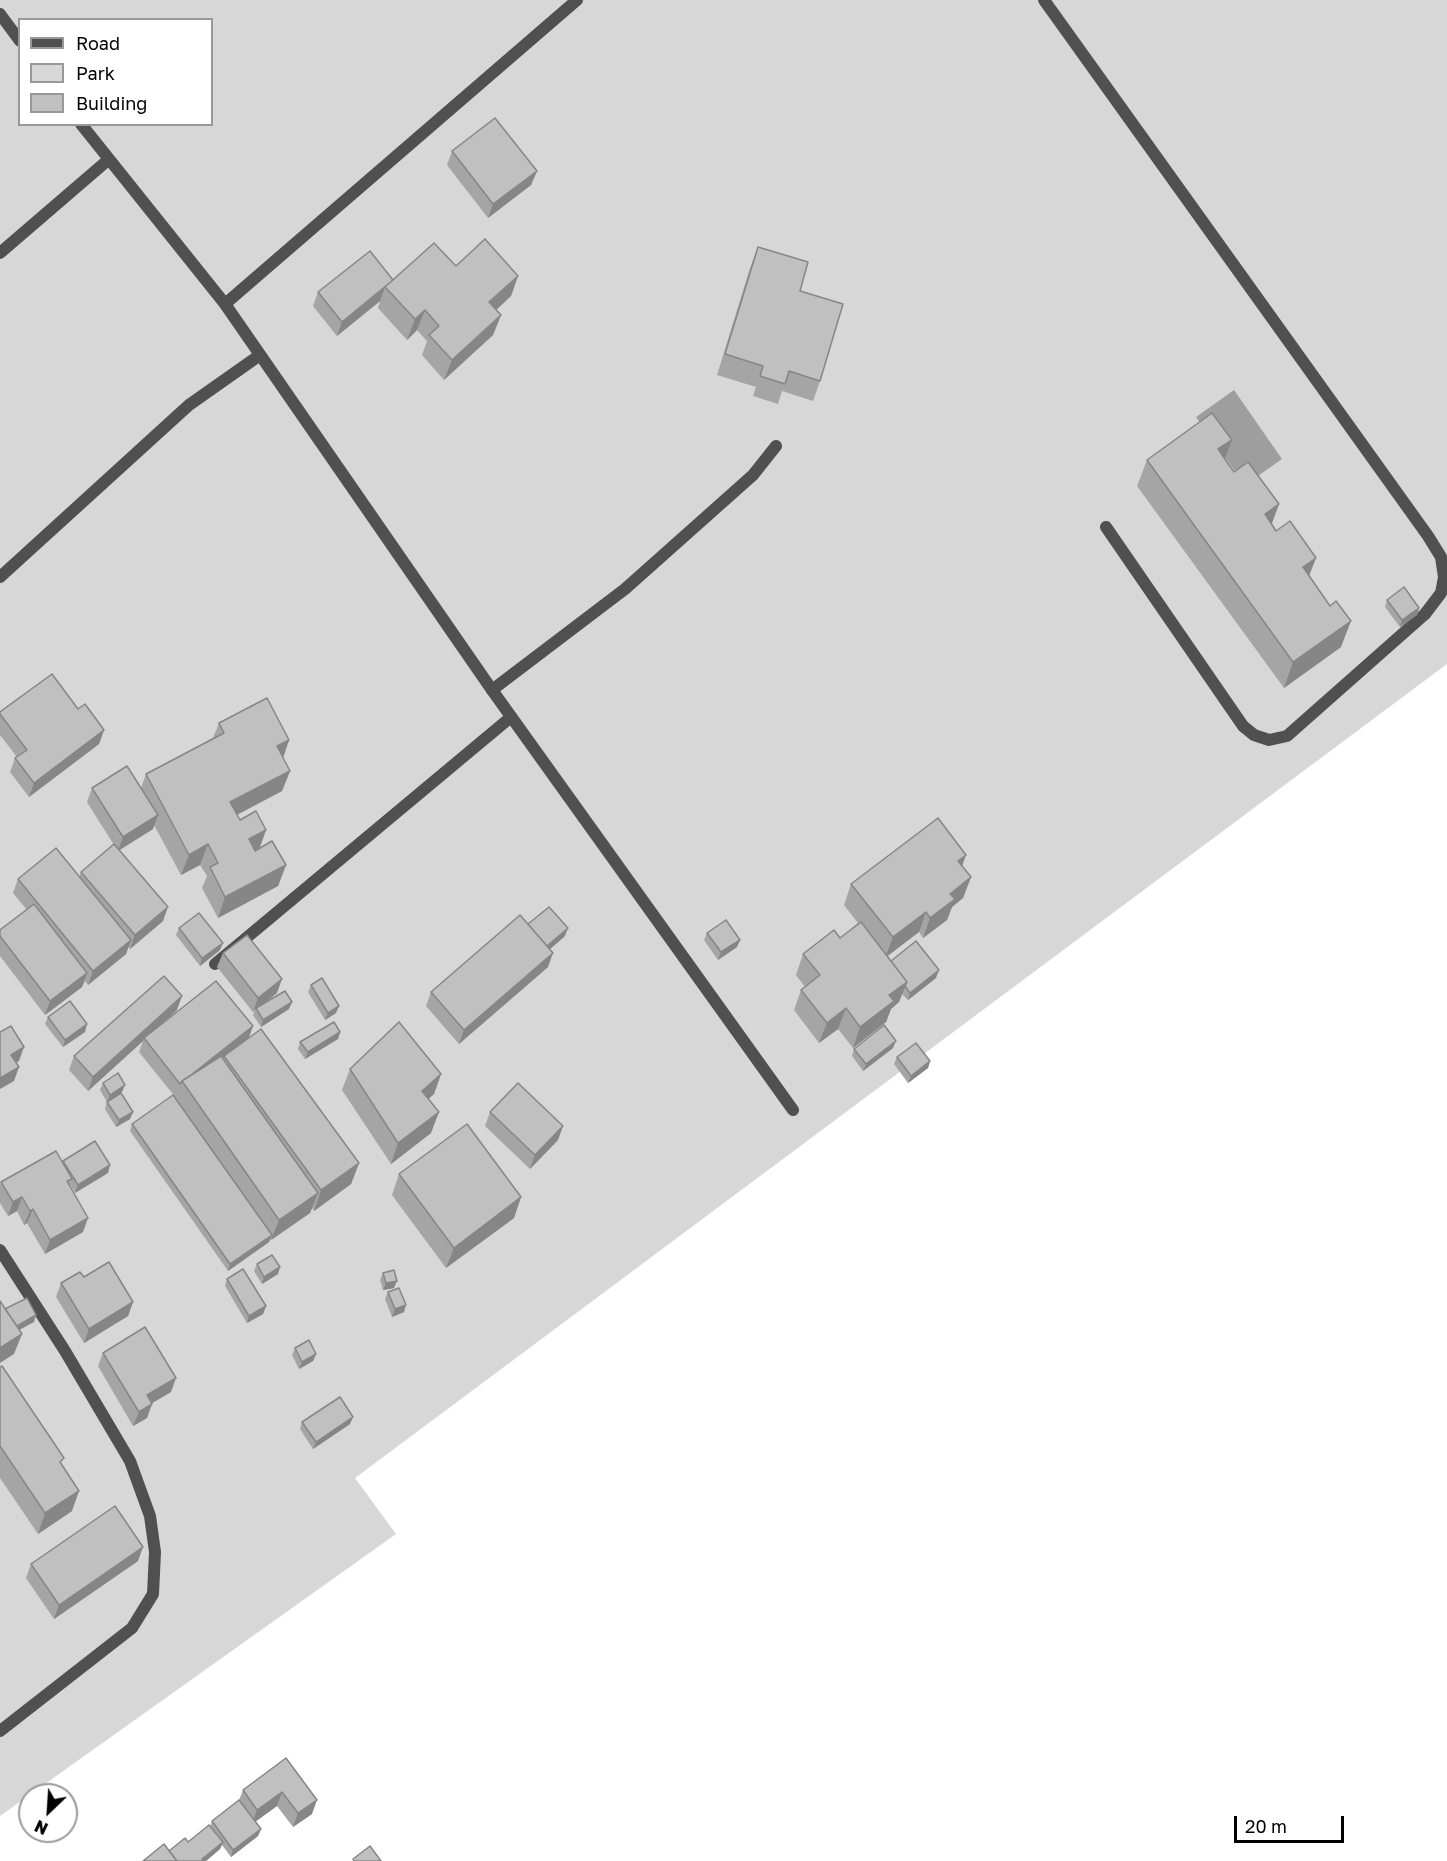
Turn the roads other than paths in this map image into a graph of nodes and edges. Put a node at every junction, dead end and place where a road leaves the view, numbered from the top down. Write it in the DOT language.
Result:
graph roads {
  1 [pos="577,0"];
  2 [pos="1044,0"];
  3 [pos="0,14"];
  4 [pos="18,38"];
  5 [pos="82,126"];
  6 [pos="108,160"];
  7 [pos="0,252"];
  8 [pos="225,304"];
  9 [pos="260,355"];
  10 [pos="776,446"];
  11 [pos="1106,527"];
  12 [pos="0,577"];
  13 [pos="492,690"];
  14 [pos="511,717"];
  15 [pos="216,964"];
  16 [pos="793,1110"];
  17 [pos="0,1250"];
  18 [pos="0,1731"];
  1 -- 8 [label="street"];
  2 -- 11 [label="street"];
  3 -- 4 [label="street"];
  5 -- 6 [label="street"];
  6 -- 7 [label="street"];
  6 -- 8 [label="street"];
  8 -- 9 [label="street"];
  9 -- 12 [label="street"];
  9 -- 13 [label="street"];
  10 -- 13 [label="street"];
  13 -- 14 [label="street"];
  14 -- 15 [label="street"];
  14 -- 16 [label="street"];
  17 -- 18 [label="street"];
}
